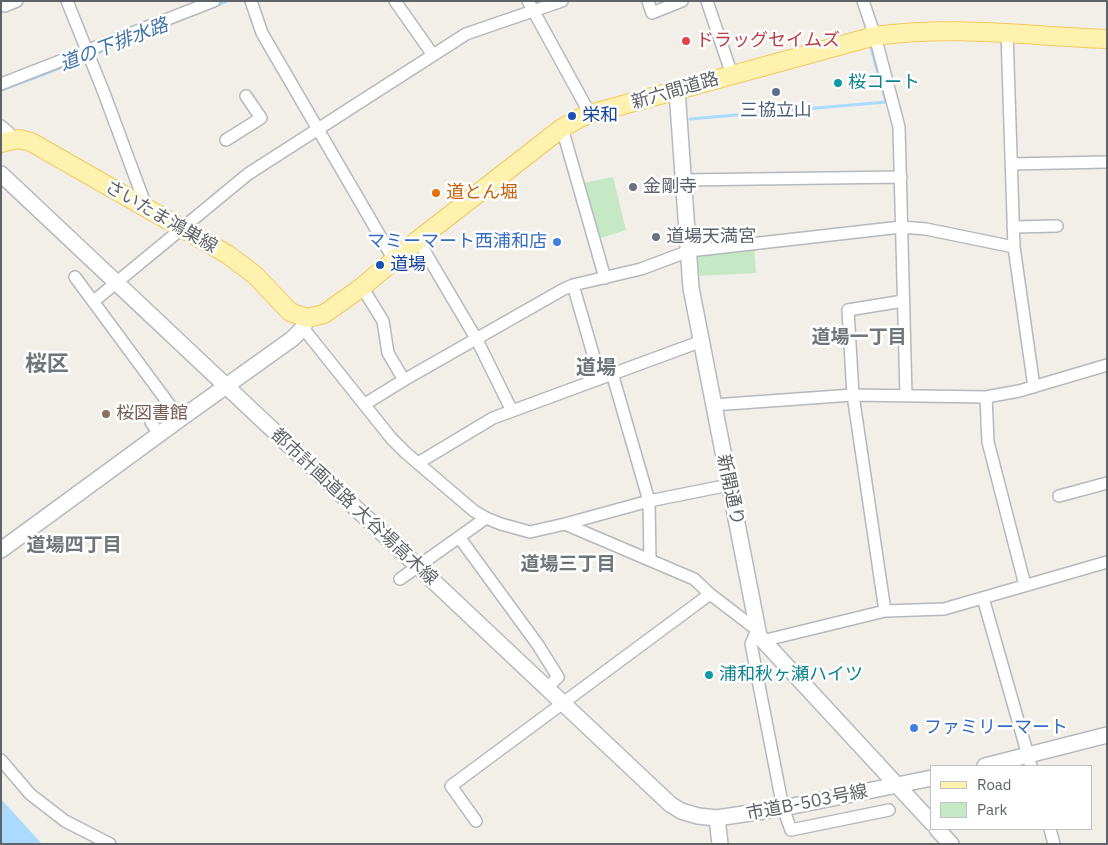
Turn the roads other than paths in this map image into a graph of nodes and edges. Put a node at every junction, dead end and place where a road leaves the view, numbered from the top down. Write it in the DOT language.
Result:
graph roads {
  1 [pos="17,1"];
  2 [pos="67,1"];
  3 [pos="214,1"];
  4 [pos="251,1"];
  5 [pos="395,1"];
  6 [pos="562,1"];
  7 [pos="648,1"];
  8 [pos="682,1"];
  9 [pos="707,1"];
  10 [pos="863,1"];
  11 [pos="196,5"];
  12 [pos="5,6"];
  13 [pos="531,6"];
  14 [pos="1006,33"];
  15 [pos="875,36"];
  16 [pos="1107,39"];
  17 [pos="87,51"];
  18 [pos="433,55"];
  19 [pos="732,75"];
  20 [pos="1,84"];
  21 [pos="677,90"];
  22 [pos="246,96"];
  23 [pos="590,114"];
  24 [pos="562,128"];
  25 [pos="318,129"];
  26 [pos="4,136"];
  27 [pos="226,140"];
  28 [pos="1107,162"];
  29 [pos="1011,164"];
  30 [pos="1,174"];
  31 [pos="901,176"];
  32 [pos="683,180"];
  33 [pos="147,209"];
  34 [pos="1057,226"];
  35 [pos="1013,227"];
  36 [pos="182,228"];
  37 [pos="902,228"];
  38 [pos="418,240"];
  39 [pos="1014,247"];
  40 [pos="689,251"];
  41 [pos="394,260"];
  42 [pos="75,277"];
  43 [pos="605,278"];
  44 [pos="117,284"];
  45 [pos="572,286"];
  46 [pos="362,287"];
  47 [pos="903,300"];
  48 [pos="94,301"];
  49 [pos="305,323"];
  50 [pos="476,340"];
  51 [pos="702,341"];
  52 [pos="1107,365"];
  53 [pos="612,374"];
  54 [pos="600,378"];
  55 [pos="404,380"];
  56 [pos="226,386"];
  57 [pos="1034,387"];
  58 [pos="853,395"];
  59 [pos="906,396"];
  60 [pos="986,396"];
  61 [pos="365,404"];
  62 [pos="713,405"];
  63 [pos="512,411"];
  64 [pos="180,419"];
  65 [pos="418,463"];
  66 [pos="1107,483"];
  67 [pos="729,485"];
  68 [pos="1059,496"];
  69 [pos="649,501"];
  70 [pos="486,518"];
  71 [pos="564,524"];
  72 [pos="459,537"];
  73 [pos="1,550"];
  74 [pos="650,560"];
  75 [pos="1107,562"];
  76 [pos="417,567"];
  77 [pos="400,579"];
  78 [pos="1025,586"];
  79 [pos="710,594"];
  80 [pos="983,598"];
  81 [pos="885,611"];
  82 [pos="760,635"];
  83 [pos="547,688"];
  84 [pos="562,702"];
  85 [pos="1107,735"];
  86 [pos="1,760"];
  87 [pos="1029,761"];
  88 [pos="994,765"];
  89 [pos="930,778"];
  90 [pos="897,786"];
  91 [pos="783,808"];
  92 [pos="889,810"];
  93 [pos="717,818"];
  94 [pos="476,821"];
  95 [pos="930,821"];
  96 [pos="938,830"];
  97 [pos="1050,830"];
  98 [pos="110,844"];
  99 [pos="720,844"];
  100 [pos="951,844"];
  101 [pos="1054,844"];
  1 -- 12 [label="street"];
  2 -- 17 [label="street"];
  3 -- 11 [label="street"];
  4 -- 25 [label="street"];
  5 -- 18 [label="street"];
  6 -- 13 [label="street"];
  7 -- 8 [label="street"];
  9 -- 19 [label="street"];
  10 -- 15 [label="street"];
  11 -- 17 [label="street"];
  13 -- 18 [label="street"];
  13 -- 23 [label="street"];
  14 -- 15 [label="main road, 新六間道路"];
  14 -- 16 [label="main road, 新六間道路"];
  14 -- 29 [label="street"];
  15 -- 19 [label="main road, 新六間道路"];
  15 -- 31 [label="street"];
  17 -- 20 [label="street"];
  17 -- 33 [label="street"];
  18 -- 25 [label="street"];
  19 -- 21 [label="main road, 新六間道路"];
  21 -- 23 [label="main road, 新六間道路"];
  21 -- 32 [label="street, 新開通り"];
  22 -- 27 [label="street"];
  23 -- 24 [label="main road, 新六間道路"];
  24 -- 38 [label="main road, 新六間道路"];
  24 -- 43 [label="street"];
  25 -- 36 [label="street"];
  25 -- 41 [label="street"];
  26 -- 33 [label="main road, さいたま鴻巣線"];
  28 -- 29 [label="street"];
  29 -- 35 [label="street"];
  30 -- 44 [label="street, 都市計画道路 大谷場高木線"];
  31 -- 32 [label="street"];
  31 -- 37 [label="street"];
  32 -- 40 [label="street, 新開通り"];
  33 -- 36 [label="main road, さいたま鴻巣線"];
  34 -- 35 [label="street"];
  35 -- 39 [label="street"];
  36 -- 44 [label="street"];
  36 -- 49 [label="main road, さいたま鴻巣線"];
  37 -- 39 [label="street"];
  37 -- 40 [label="street"];
  37 -- 47 [label="street"];
  38 -- 41 [label="main road, 新六間道路"];
  38 -- 50 [label="street"];
  39 -- 57 [label="street"];
  40 -- 43 [label="street"];
  40 -- 51 [label="street, 新開通り"];
  41 -- 46 [label="main road, 新六間道路"];
  42 -- 48 [label="street"];
  43 -- 45 [label="street"];
  44 -- 48 [label="street"];
  44 -- 56 [label="street, 都市計画道路 大谷場高木線"];
  45 -- 50 [label="street"];
  45 -- 54 [label="street"];
  46 -- 49 [label="main road, 新六間道路"];
  46 -- 55 [label="street"];
  47 -- 58 [label="street"];
  47 -- 59 [label="street"];
  48 -- 64 [label="street"];
  49 -- 56 [label="street"];
  49 -- 61 [label="street"];
  50 -- 55 [label="street"];
  50 -- 63 [label="street"];
  51 -- 53 [label="street"];
  51 -- 62 [label="street, 新開通り"];
  52 -- 57 [label="street"];
  53 -- 54 [label="street"];
  53 -- 69 [label="street"];
  54 -- 63 [label="street"];
  55 -- 61 [label="street"];
  56 -- 64 [label="street"];
  56 -- 76 [label="street, 都市計画道路 大谷場高木線"];
  57 -- 60 [label="street"];
  58 -- 59 [label="street"];
  58 -- 62 [label="street"];
  58 -- 81 [label="street"];
  59 -- 60 [label="street"];
  60 -- 78 [label="street"];
  61 -- 65 [label="street"];
  62 -- 67 [label="street, 新開通り"];
  63 -- 65 [label="street"];
  64 -- 73 [label="street"];
  65 -- 70 [label="street"];
  66 -- 68 [label="street"];
  67 -- 69 [label="street"];
  67 -- 82 [label="street, 新開通り"];
  69 -- 71 [label="street"];
  69 -- 74 [label="street"];
  70 -- 71 [label="street"];
  70 -- 72 [label="street"];
  71 -- 74 [label="street"];
  72 -- 76 [label="street"];
  72 -- 83 [label="street"];
  74 -- 79 [label="street"];
  75 -- 78 [label="street"];
  76 -- 77 [label="street"];
  76 -- 83 [label="street, 都市計画道路 大谷場高木線"];
  78 -- 80 [label="street"];
  79 -- 82 [label="street"];
  79 -- 84 [label="street"];
  80 -- 81 [label="street"];
  80 -- 87 [label="street"];
  81 -- 82 [label="street"];
  82 -- 90 [label="street"];
  82 -- 91 [label="street"];
  83 -- 84 [label="street, 都市計画道路 大谷場高木線"];
  84 -- 93 [label="street, 都市計画道路 大谷場高木線"];
  84 -- 94 [label="street"];
  85 -- 87 [label="street"];
  86 -- 98 [label="street"];
  87 -- 88 [label="street"];
  89 -- 90 [label="street, 市道B-503号線"];
  90 -- 91 [label="street, 市道B-503号線"];
  90 -- 95 [label="street"];
  91 -- 92 [label="street"];
  91 -- 93 [label="street, 市道B-503号線"];
  93 -- 99 [label="street"];
  96 -- 100 [label="street"];
  97 -- 101 [label="street"];
}
